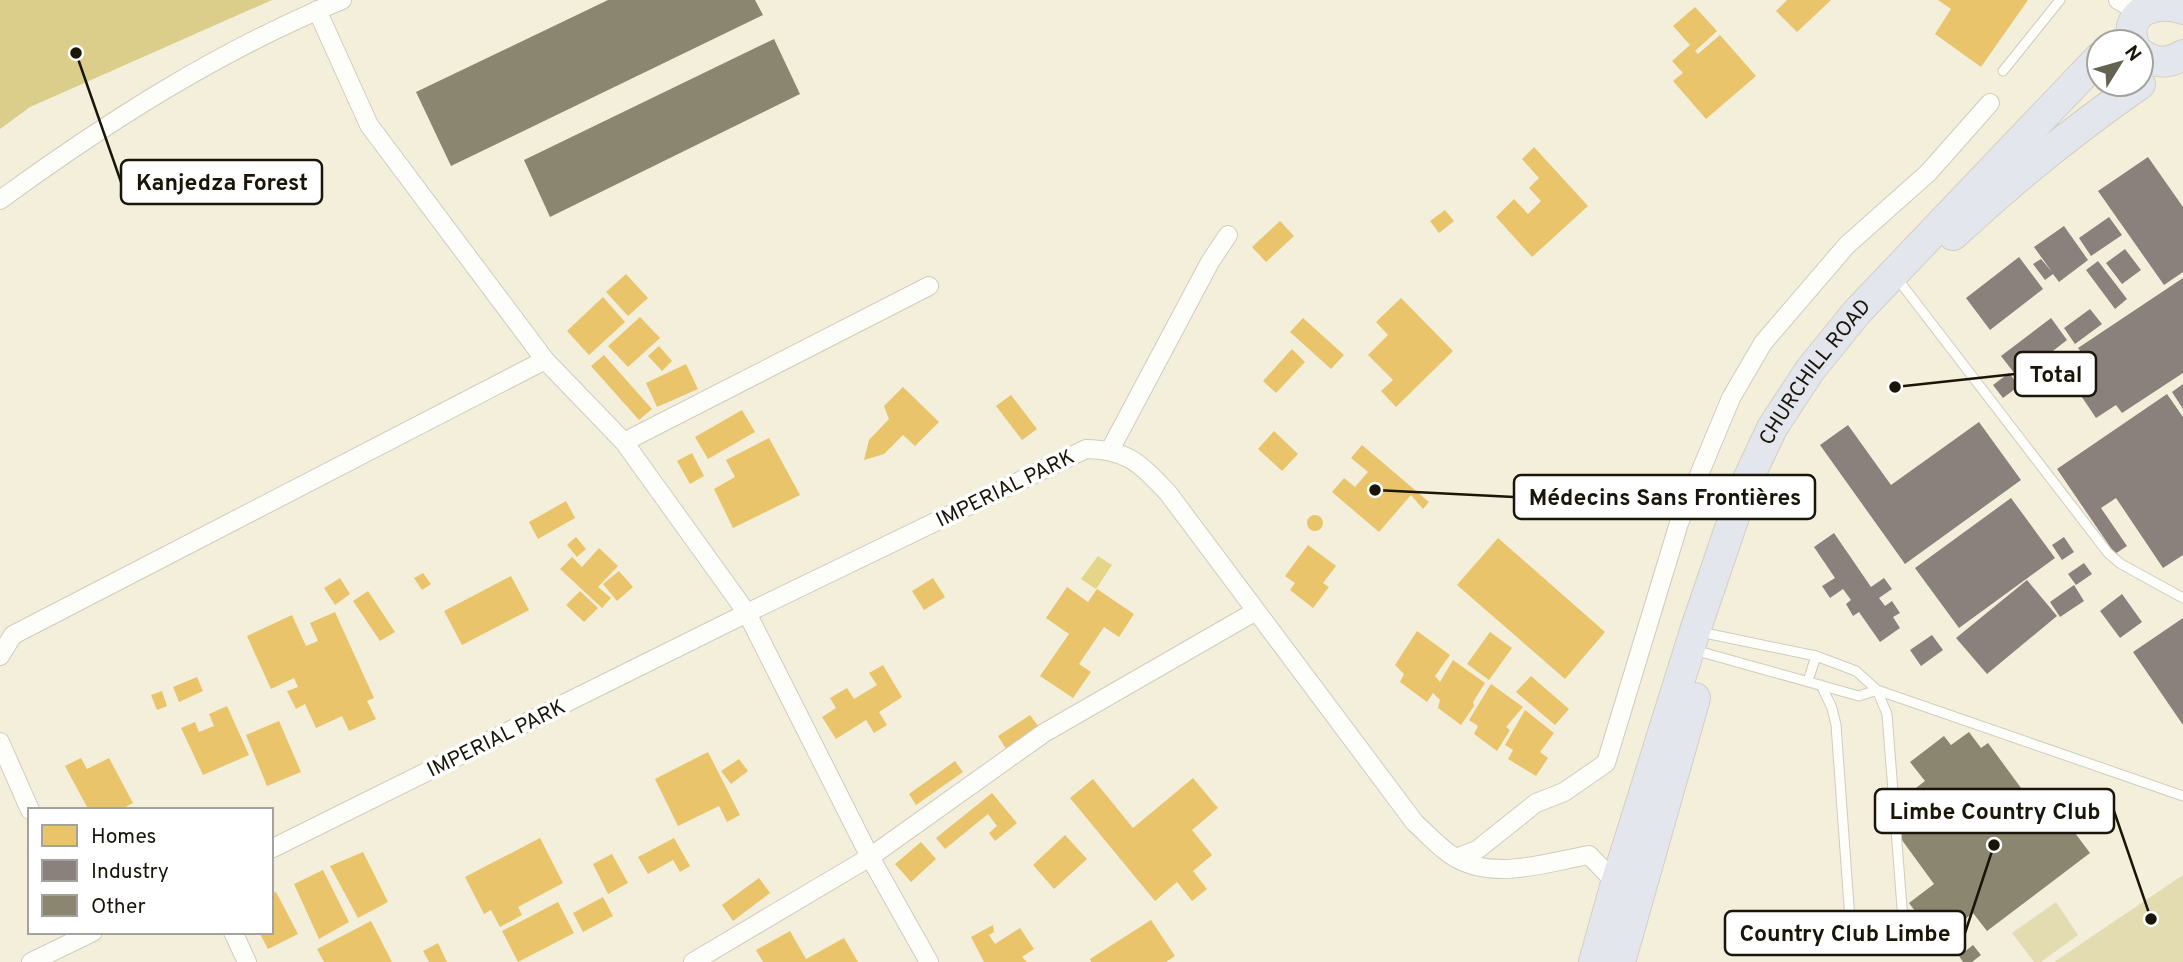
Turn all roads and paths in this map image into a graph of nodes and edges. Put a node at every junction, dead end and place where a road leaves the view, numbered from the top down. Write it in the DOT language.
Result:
graph roads {
  1 [pos="342,0"];
  2 [pos="2060,0"];
  3 [pos="2183,9"];
  4 [pos="317,10"];
  5 [pos="2135,18"];
  6 [pos="2178,58"];
  7 [pos="2155,62"];
  8 [pos="2003,71"];
  9 [pos="2085,73"];
  10 [pos="2155,74"];
  11 [pos="2121,98"];
  12 [pos="1990,103"];
  13 [pos="0,200"];
  14 [pos="1228,236"];
  15 [pos="1897,278"];
  16 [pos="929,286"];
  17 [pos="545,360"];
  18 [pos="624,442"];
  19 [pos="1110,450"];
  20 [pos="2183,598"];
  21 [pos="1256,611"];
  22 [pos="747,613"];
  23 [pos="1701,642"];
  24 [pos="0,656"];
  25 [pos="1816,656"];
  26 [pos="1808,681"];
  27 [pos="1821,685"];
  28 [pos="1877,690"];
  29 [pos="0,742"];
  30 [pos="2183,796"];
  31 [pos="29,808"];
  32 [pos="273,848"];
  33 [pos="870,857"];
  34 [pos="1456,858"];
  35 [pos="1616,883"];
  36 [pos="1637,906"];
  37 [pos="86,934"];
  38 [pos="234,934"];
  39 [pos="31,962"];
  40 [pos="247,962"];
  41 [pos="693,962"];
  42 [pos="929,962"];
  43 [pos="1594,962"];
  44 [pos="1620,962"];
  1 -- 4 [label="street"];
  2 -- 8 [label="lane"];
  3 -- 5 [label="highway"];
  4 -- 13 [label="street"];
  4 -- 17 [label="street"];
  6 -- 7 [label="highway, CHURCHILL ROAD"];
  6 -- 10 [label="highway, CHURCHILL ROAD"];
  9 -- 15 [label="highway, CHURCHILL ROAD"];
  11 -- 15 [label="highway, CHURCHILL ROAD"];
  12 -- 34 [label="street"];
  14 -- 19 [label="street"];
  15 -- 20 [label="lane"];
  15 -- 23 [label="highway, CHURCHILL ROAD"];
  16 -- 18 [label="street"];
  17 -- 18 [label="street"];
  17 -- 24 [label="street"];
  18 -- 22 [label="street"];
  19 -- 21 [label="street"];
  19 -- 22 [label="street, IMPERIAL PARK"];
  21 -- 33 [label="street"];
  21 -- 34 [label="street"];
  22 -- 32 [label="street, IMPERIAL PARK"];
  22 -- 33 [label="street"];
  23 -- 25 [label="lane"];
  23 -- 26 [label="lane"];
  23 -- 35 [label="highway, CHURCHILL ROAD"];
  23 -- 36 [label="highway, CHURCHILL ROAD"];
  25 -- 26 [label="lane"];
  25 -- 28 [label="lane"];
  26 -- 27 [label="lane"];
  27 -- 28 [label="lane"];
  27 -- 28 [label="lane"];
  28 -- 30 [label="lane"];
  29 -- 31 [label="street"];
  33 -- 41 [label="street"];
  33 -- 42 [label="street"];
  34 -- 35 [label="street"];
  35 -- 36 [label="street"];
  35 -- 43 [label="highway, CHURCHILL ROAD"];
  36 -- 44 [label="highway, CHURCHILL ROAD"];
  37 -- 39 [label="street"];
  38 -- 40 [label="street"];
}
